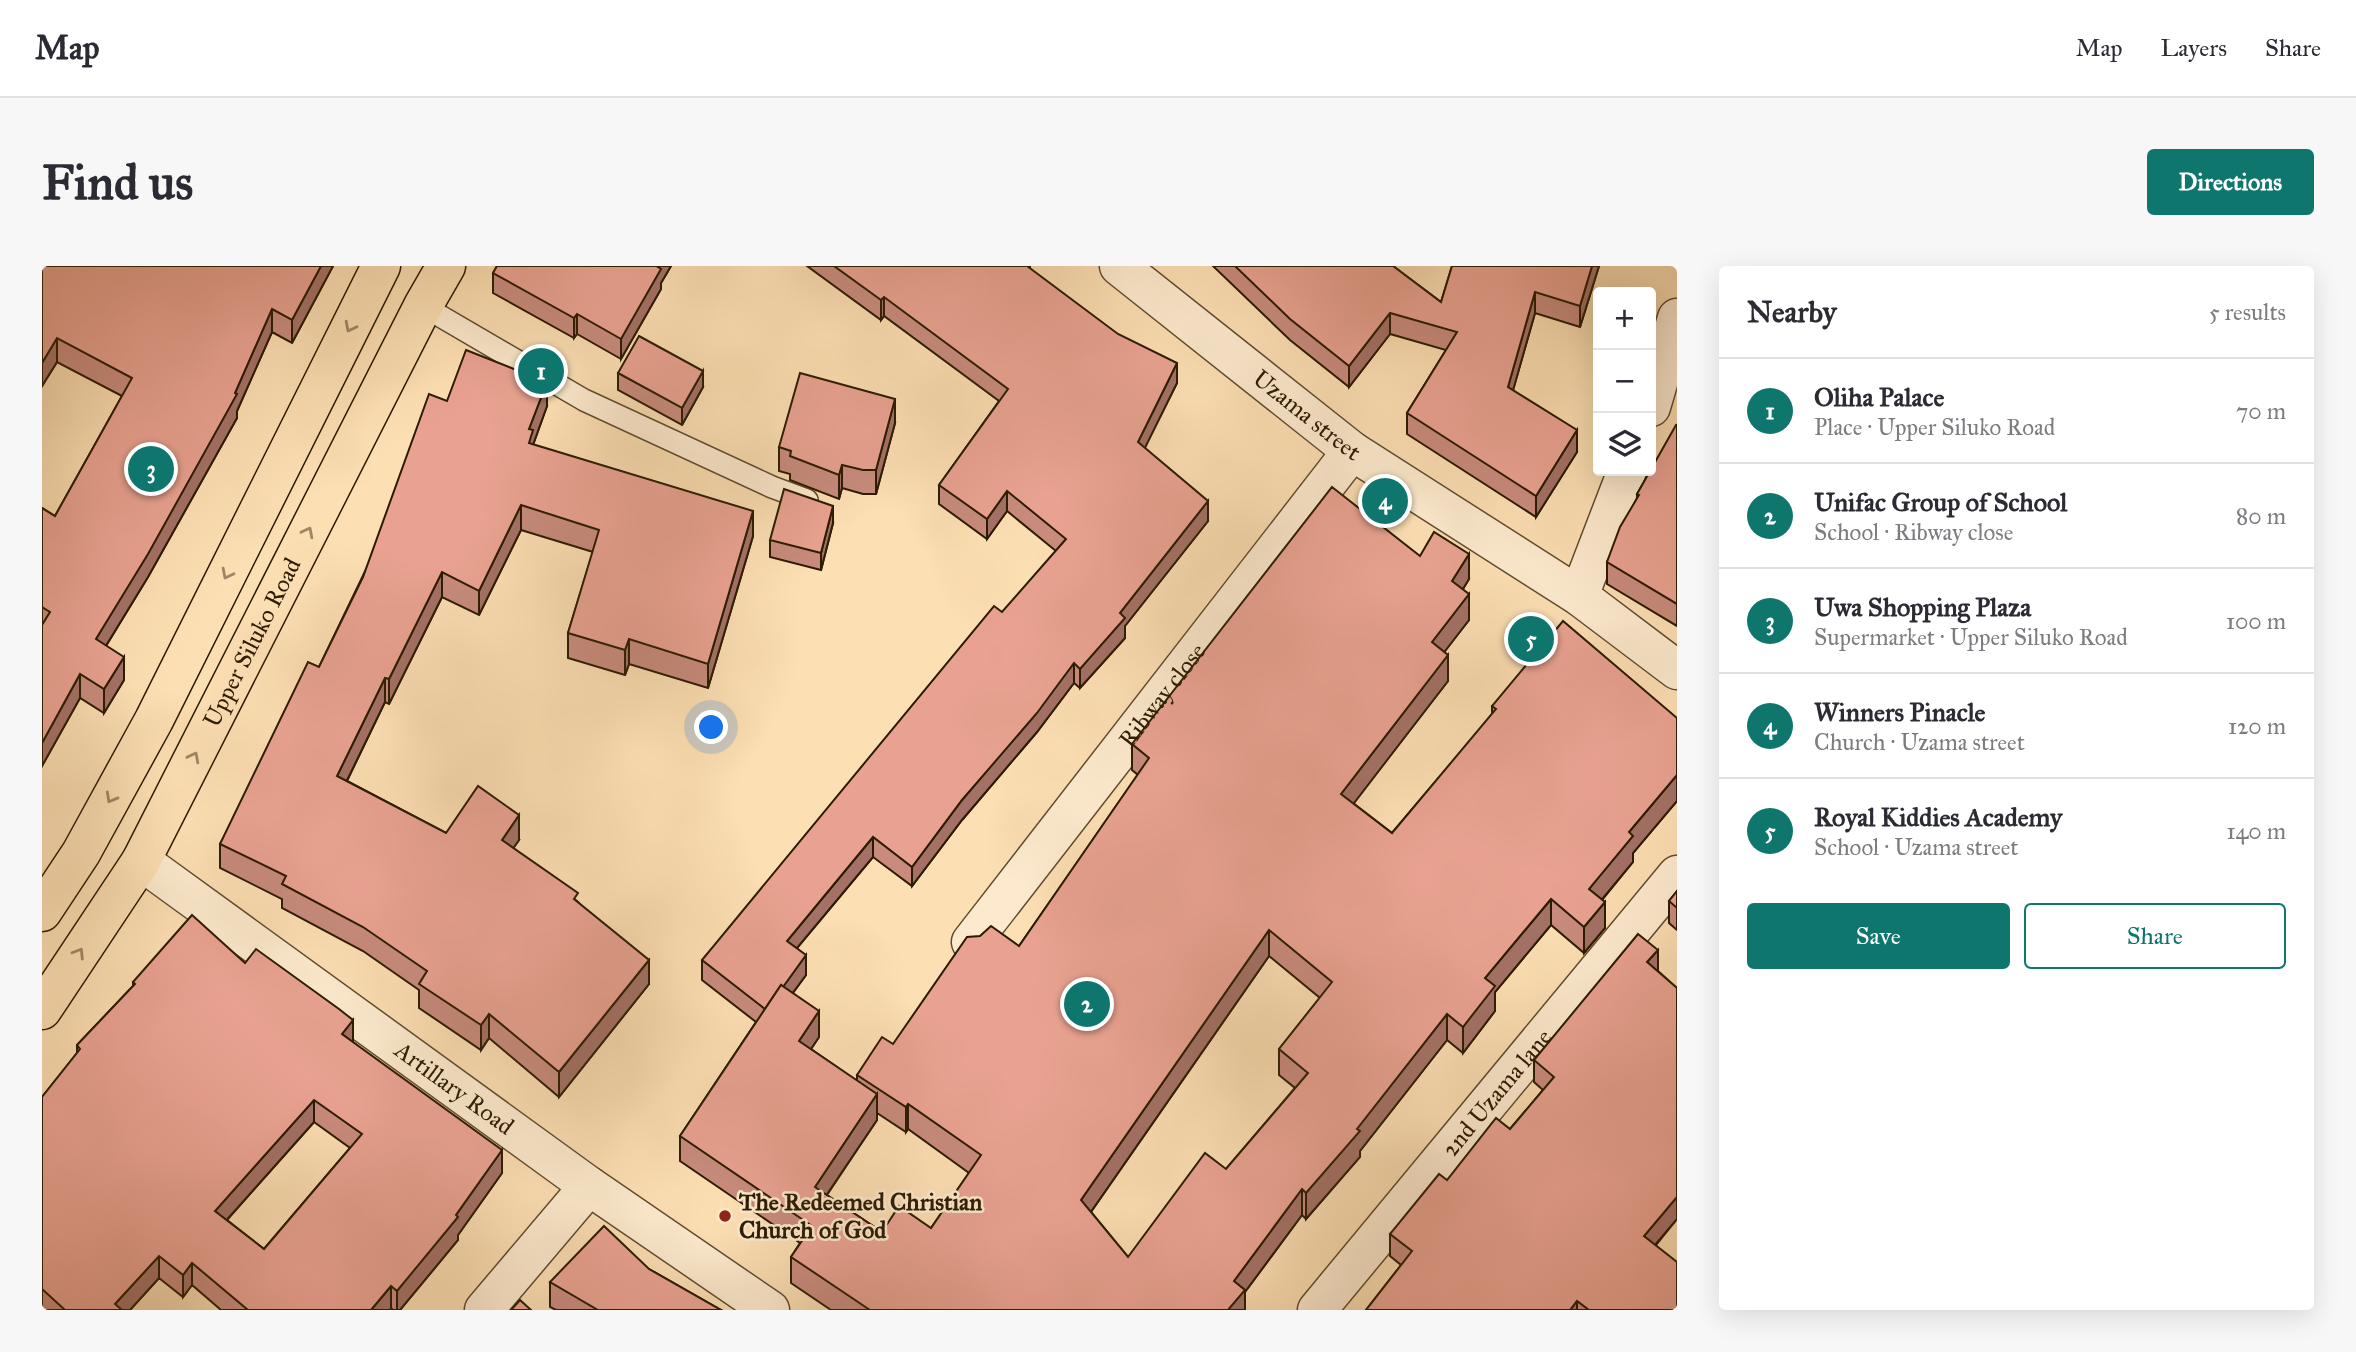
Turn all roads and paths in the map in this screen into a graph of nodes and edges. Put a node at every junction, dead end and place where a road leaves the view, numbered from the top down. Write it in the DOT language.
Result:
graph roads {
  1 [pos="381,266"];
  2 [pos="446,266"];
  3 [pos="1118,266"];
  4 [pos="423,306"];
  5 [pos="1677,318"];
  6 [pos="1656,390"];
  7 [pos="1352,451"];
  8 [pos="1625,476"];
  9 [pos="821,506"];
  10 [pos="1579,596"];
  11 [pos="1677,670"];
  12 [pos="141,861"];
  13 [pos="1677,875"];
  14 [pos="42,912"];
  15 [pos="971,942"];
  16 [pos="42,1010"];
  17 [pos="589,1186"];
  18 [pos="484,1310"];
  19 [pos="769,1310"];
  20 [pos="1317,1310"];
  1 -- 14 [label="main road, one-way"];
  2 -- 4 [label="main road, Upper Siluko Road"];
  3 -- 7 [label="street, Uzama street"];
  4 -- 9 [label="lane"];
  12 -- 4 [label="main road, Upper Siluko Road, one-way"];
  5 -- 6 [label="street"];
  7 -- 10 [label="street, Uzama street"];
  7 -- 15 [label="street, Ribway close"];
  8 -- 10 [label="street"];
  10 -- 11 [label="street, Uzama street"];
  16 -- 12 [label="main road, Upper Siluko Road, one-way"];
  12 -- 17 [label="street, Artillary Road"];
  13 -- 20 [label="street, 2nd Uzama lane"];
  17 -- 18 [label="street"];
  17 -- 19 [label="street, Artillary Road"];
}
